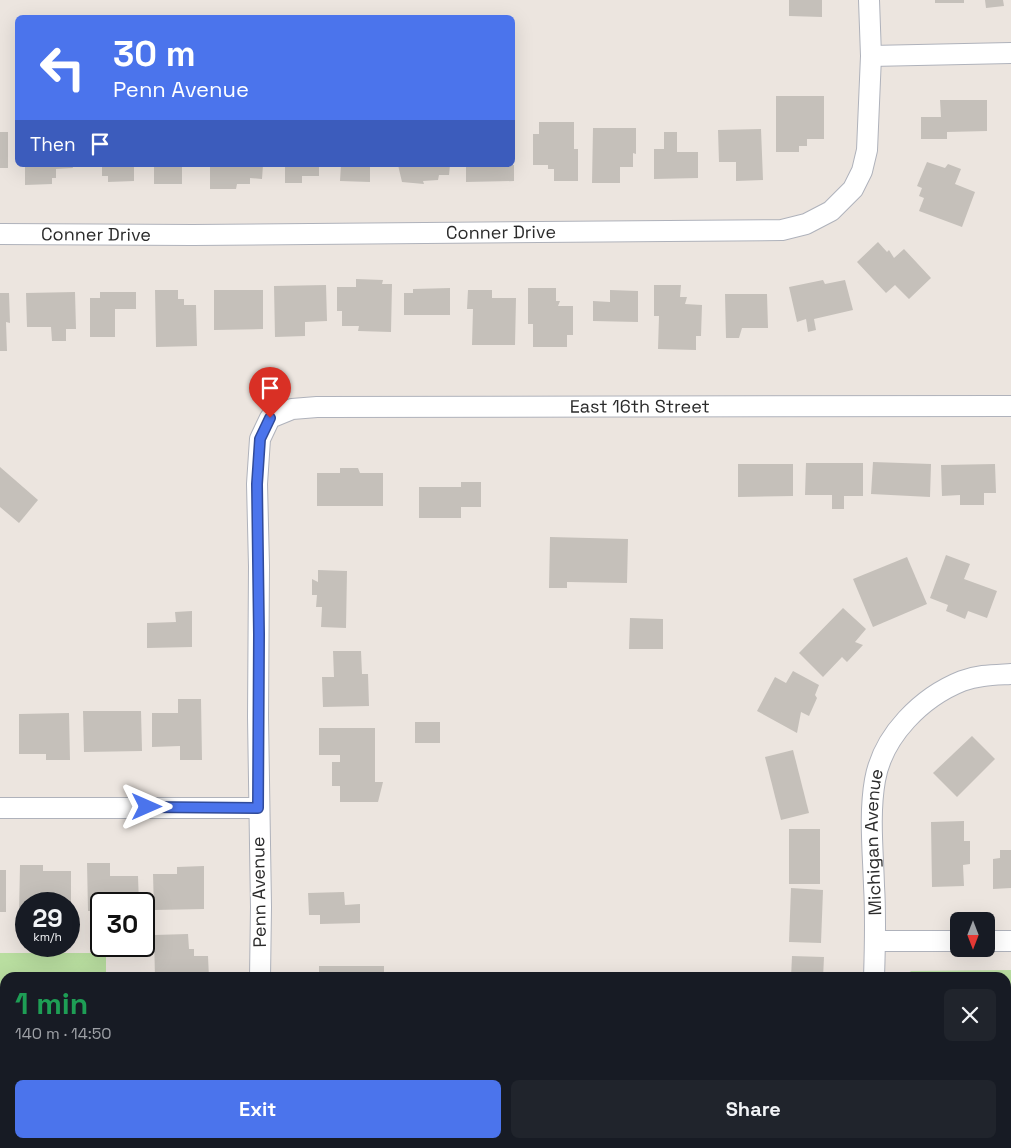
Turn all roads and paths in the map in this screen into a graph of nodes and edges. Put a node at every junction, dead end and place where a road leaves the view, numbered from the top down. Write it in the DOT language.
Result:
graph roads {
  1 [pos="869,0"];
  2 [pos="1011,53"];
  3 [pos="871,56"];
  4 [pos="0,234"];
  5 [pos="1011,406"];
  6 [pos="270,418"];
  7 [pos="1011,674"];
  8 [pos="0,808"];
  9 [pos="258,808"];
  10 [pos="876,941"];
  11 [pos="950,941"];
  12 [pos="995,941"];
  13 [pos="1011,941"];
  14 [pos="260,972"];
  15 [pos="874,972"];
  1 -- 3 [label="street, Conner Drive"];
  2 -- 3 [label="street"];
  3 -- 4 [label="street, Conner Drive"];
  5 -- 6 [label="street, East 16th Street"];
  6 -- 9 [label="street, Penn Avenue"];
  7 -- 10 [label="street, Michigan Avenue"];
  8 -- 9 [label="street"];
  9 -- 14 [label="street, Penn Avenue"];
  10 -- 11 [label="street"];
  10 -- 15 [label="street, Michigan Avenue"];
  12 -- 13 [label="street"];
}
